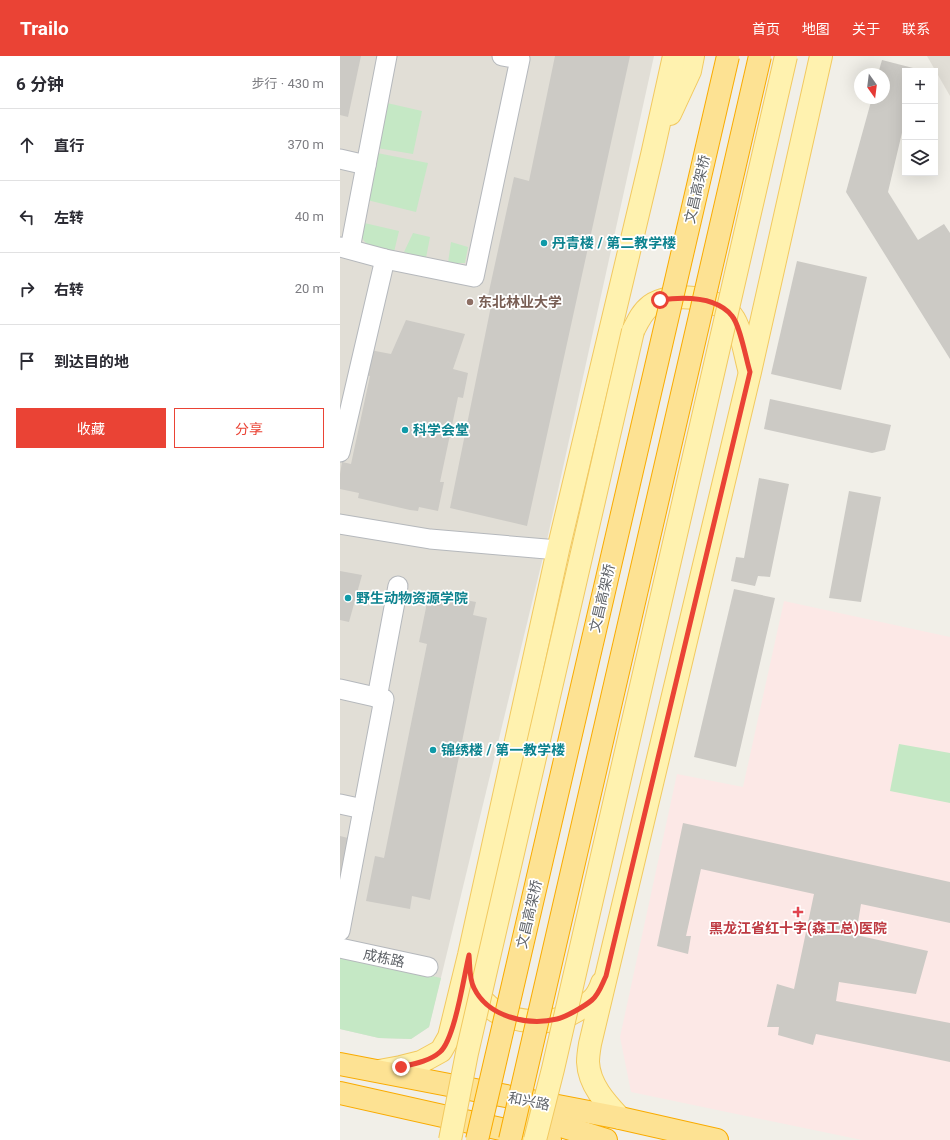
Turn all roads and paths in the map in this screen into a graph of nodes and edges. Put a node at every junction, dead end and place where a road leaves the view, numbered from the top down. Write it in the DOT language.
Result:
graph roads {
  1 [pos="387,56"];
  2 [pos="502,56"];
  3 [pos="674,56"];
  4 [pos="693,56"];
  5 [pos="728,56"];
  6 [pos="760,56"];
  7 [pos="786,56"];
  8 [pos="822,56"];
  9 [pos="652,155"];
  10 [pos="340,159"];
  11 [pos="366,165"];
  12 [pos="345,248"];
  13 [pos="386,259"];
  14 [pos="750,372"];
  15 [pos="340,452"];
  16 [pos="340,524"];
  17 [pos="558,550"];
  18 [pos="398,586"];
  19 [pos="340,689"];
  20 [pos="377,698"];
  21 [pos="340,804"];
  22 [pos="362,809"];
  23 [pos="340,931"];
  24 [pos="340,948"];
  25 [pos="469,955"];
  26 [pos="428,967"];
  27 [pos="606,976"];
  28 [pos="340,1064"];
  29 [pos="371,1071"];
  30 [pos="401,1077"];
  31 [pos="340,1093"];
  32 [pos="620,1118"];
  33 [pos="450,1140"];
  34 [pos="477,1140"];
  35 [pos="510,1140"];
  36 [pos="535,1140"];
  37 [pos="550,1140"];
  38 [pos="606,1140"];
  39 [pos="717,1140"];
  1 -- 11 [label="street"];
  2 -- 13 [label="street"];
  3 -- 9 [label="main road"];
  4 -- 9 [label="main road"];
  5 -- 34 [label="highway, 文昌高架桥, bridge"];
  6 -- 35 [label="highway, bridge"];
  7 -- 36 [label="main road, bridge"];
  8 -- 14 [label="main road"];
  9 -- 17 [label="main road"];
  10 -- 11 [label="street"];
  11 -- 12 [label="street"];
  12 -- 13 [label="street"];
  13 -- 15 [label="street"];
  14 -- 27 [label="main road"];
  14 -- 33 [label="main road, bridge"];
  16 -- 17 [label="street"];
  17 -- 25 [label="main road"];
  18 -- 20 [label="street"];
  19 -- 20 [label="street"];
  20 -- 22 [label="street"];
  21 -- 22 [label="street"];
  22 -- 23 [label="street"];
  24 -- 26 [label="street, 成栋路"];
  25 -- 27 [label="main road"];
  25 -- 29 [label="main road"];
  27 -- 32 [label="main road"];
  28 -- 29 [label="highway, 和兴路"];
  29 -- 30 [label="highway, 和兴路"];
  30 -- 32 [label="highway, 和兴路"];
  30 -- 38 [label="highway"];
  31 -- 37 [label="highway"];
  32 -- 39 [label="highway, 和兴路"];
}
